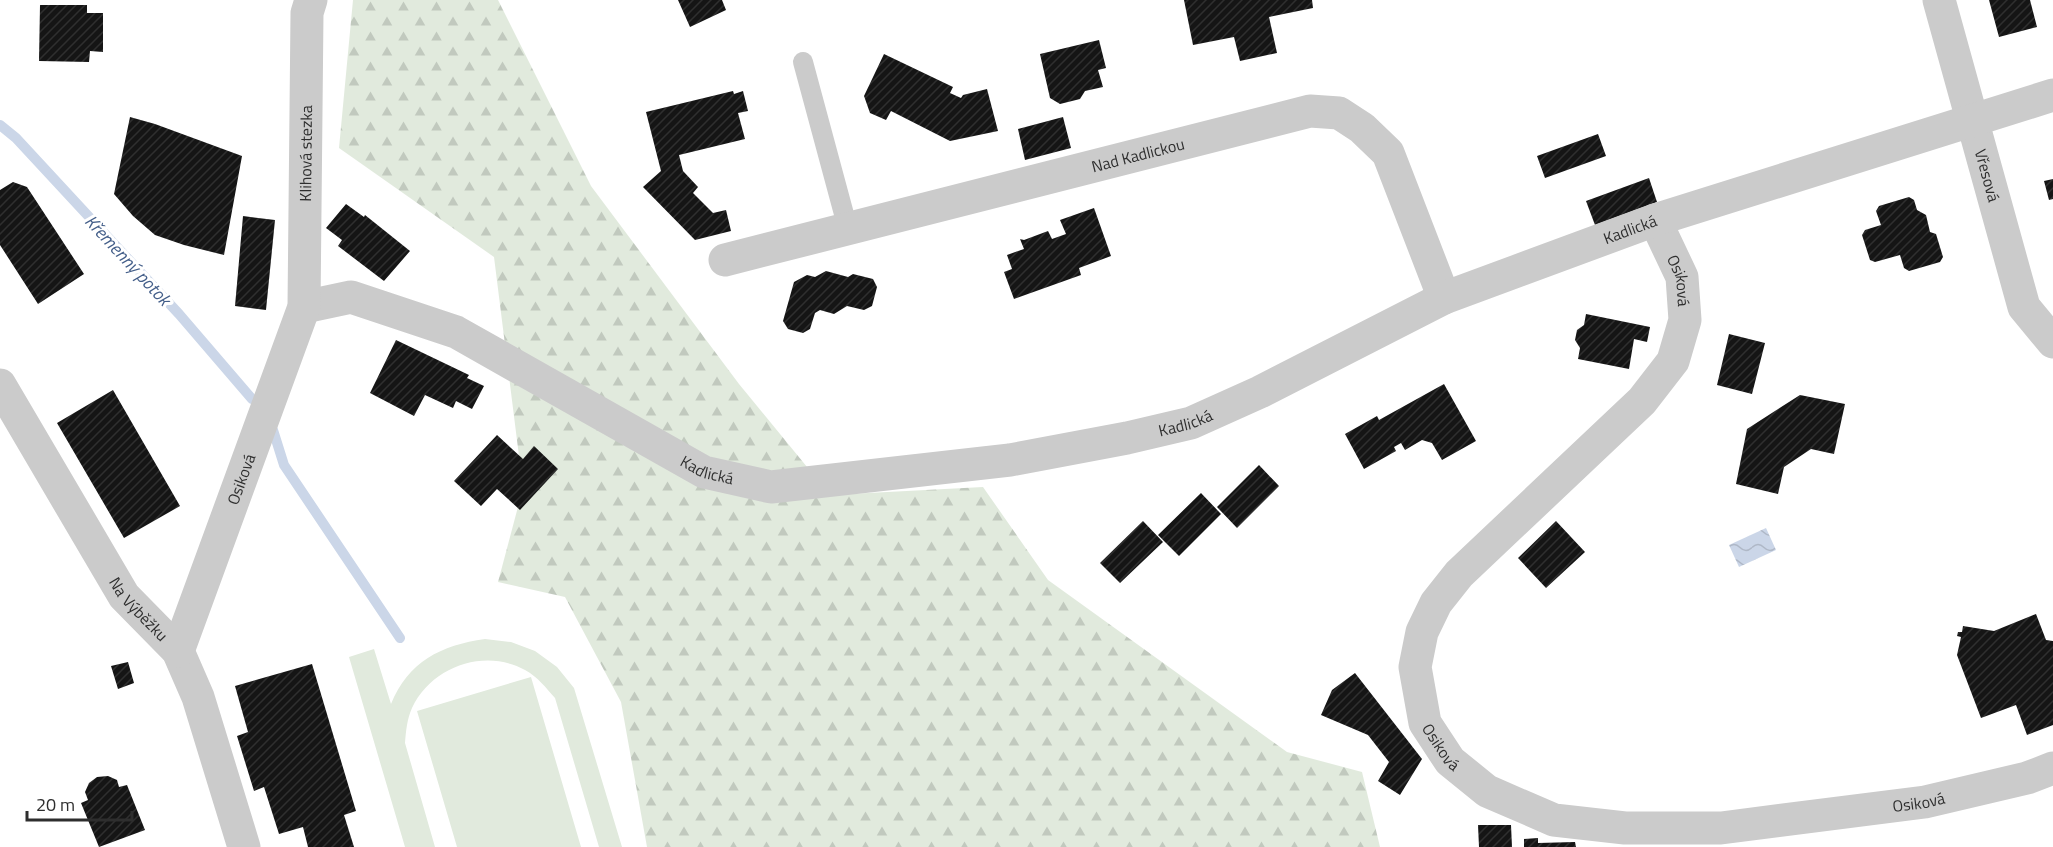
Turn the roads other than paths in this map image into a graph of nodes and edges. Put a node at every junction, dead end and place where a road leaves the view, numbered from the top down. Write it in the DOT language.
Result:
graph roads {
  1 [pos="311,0"];
  2 [pos="1939,0"];
  3 [pos="803,62"];
  4 [pos="2053,95"];
  5 [pos="1973,119"];
  6 [pos="1655,220"];
  7 [pos="848,229"];
  8 [pos="725,260"];
  9 [pos="1444,298"];
  10 [pos="304,307"];
  11 [pos="2053,342"];
  12 [pos="0,385"];
  13 [pos="178,651"];
  14 [pos="2053,768"];
  15 [pos="244,847"];
  1 -- 10 [label="street, Klihová stezka"];
  2 -- 5 [label="street, Vřesová"];
  3 -- 7 [label="lane"];
  4 -- 5 [label="street, Kadlická"];
  5 -- 6 [label="street, Kadlická"];
  5 -- 11 [label="street, Vřesová"];
  6 -- 9 [label="street, Kadlická"];
  6 -- 14 [label="street, Osiková"];
  7 -- 8 [label="street, Nad Kadlickou"];
  7 -- 9 [label="street, Nad Kadlickou"];
  9 -- 10 [label="street, Kadlická"];
  10 -- 13 [label="street, Osiková"];
  12 -- 13 [label="street, Na Výběžku"];
  13 -- 15 [label="street, Na Výběžku"];
}
